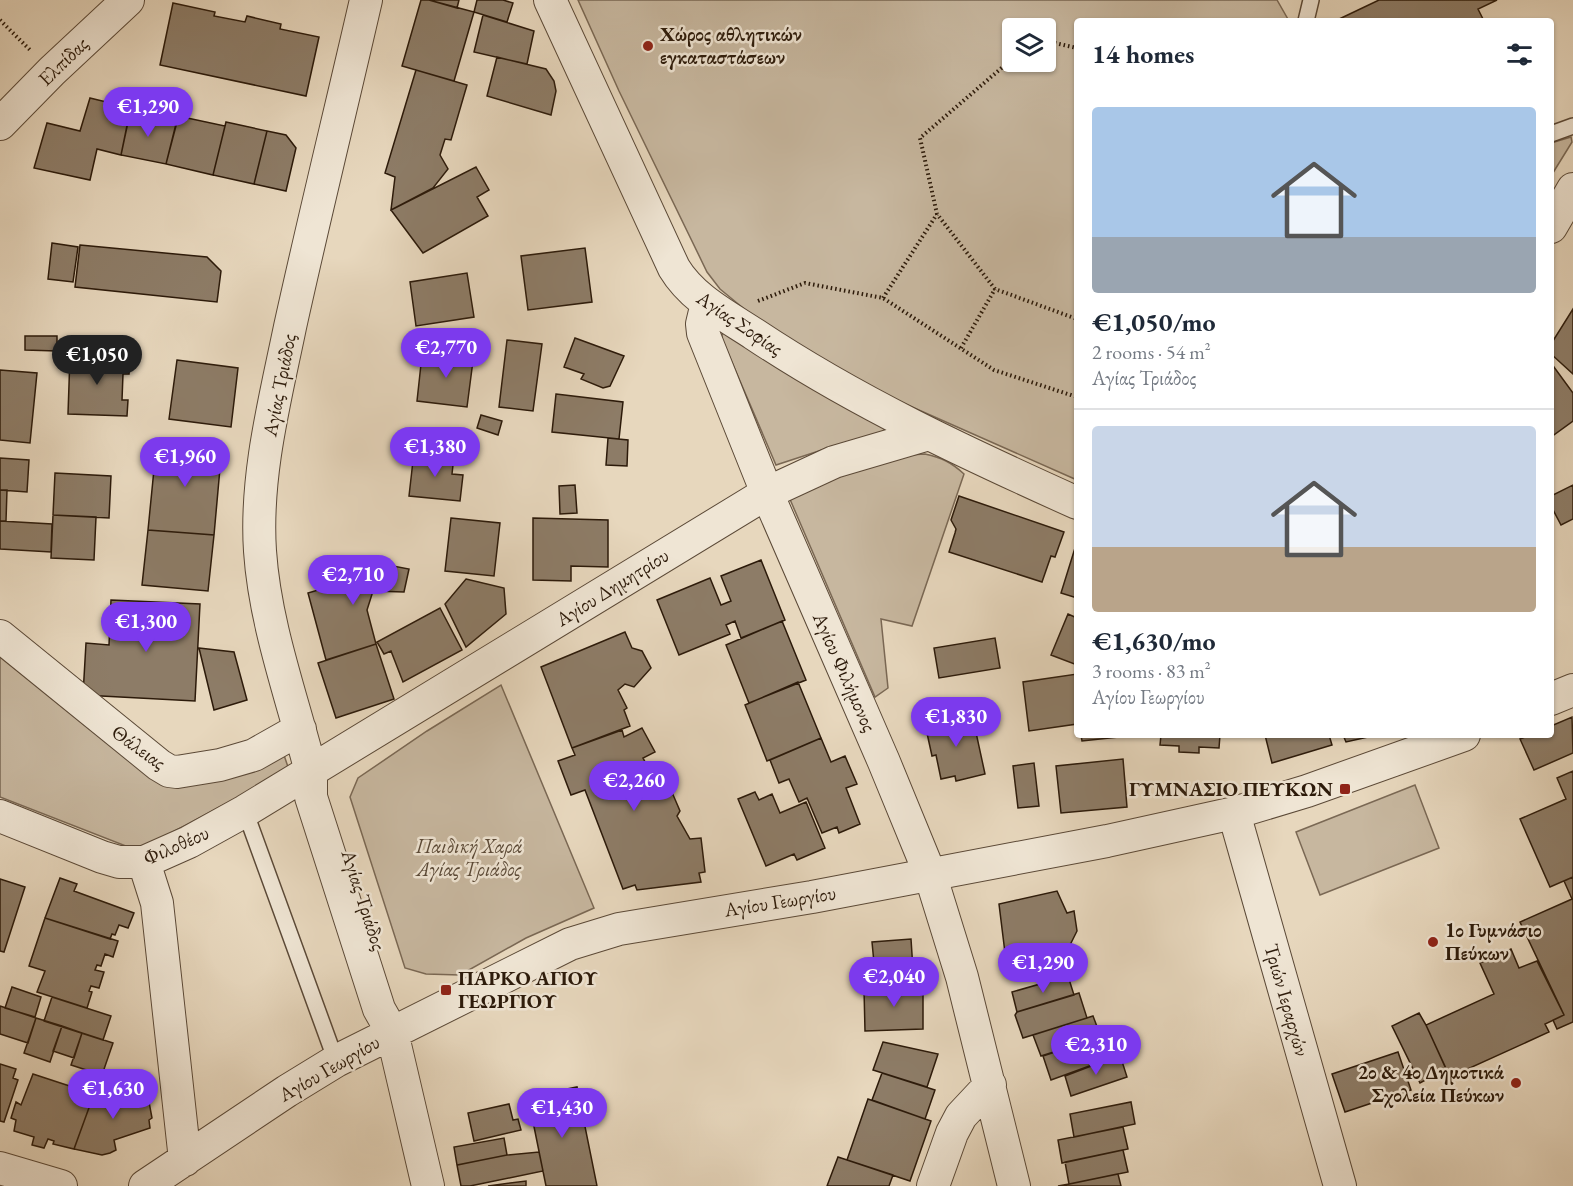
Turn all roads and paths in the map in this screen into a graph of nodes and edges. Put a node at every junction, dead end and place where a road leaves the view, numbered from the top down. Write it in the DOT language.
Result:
graph roads {
  1 [pos="128,0"];
  2 [pos="366,0"];
  3 [pos="550,0"];
  4 [pos="1311,0"];
  5 [pos="1307,18"];
  6 [pos="0,20"];
  7 [pos="1056,43"];
  8 [pos="1074,47"];
  9 [pos="1002,67"];
  10 [pos="52,71"];
  11 [pos="0,124"];
  12 [pos="1573,126"];
  13 [pos="1554,133"];
  14 [pos="1573,189"];
  15 [pos="937,214"];
  16 [pos="1554,222"];
  17 [pos="995,289"];
  18 [pos="883,298"];
  19 [pos="719,310"];
  20 [pos="1074,318"];
  21 [pos="961,348"];
  22 [pos="1074,396"];
  23 [pos="929,434"];
  24 [pos="766,493"];
  25 [pos="1074,502"];
  26 [pos="0,636"];
  27 [pos="1573,690"];
  28 [pos="1554,698"];
  29 [pos="300,729"];
  30 [pos="1456,738"];
  31 [pos="311,772"];
  32 [pos="245,811"];
  33 [pos="1234,813"];
  34 [pos="0,816"];
  35 [pos="144,862"];
  36 [pos="930,874"];
  37 [pos="392,1032"];
  38 [pos="336,1062"];
  39 [pos="990,1085"];
  40 [pos="185,1160"];
  41 [pos="0,1168"];
  42 [pos="61,1186"];
  43 [pos="145,1186"];
  44 [pos="428,1186"];
  45 [pos="933,1186"];
  46 [pos="1014,1186"];
  47 [pos="1340,1186"];
  1 -- 10 [label="street, Ελπίδας"];
  2 -- 29 [label="street, Αγίας Τριάδος"];
  3 -- 19 [label="street, Αγίας Σοφίας"];
  4 -- 5 [label="lane"];
  6 -- 10 [label="path"];
  7 -- 8 [label="path"];
  9 -- 15 [label="path"];
  10 -- 11 [label="street, Ελπίδας"];
  12 -- 13 [label="lane"];
  14 -- 16 [label="street"];
  15 -- 17 [label="path"];
  15 -- 18 [label="path"];
  17 -- 20 [label="path"];
  17 -- 21 [label="path"];
  18 -- 19 [label="path"];
  18 -- 21 [label="path"];
  19 -- 23 [label="street, Αγίας Σοφίας"];
  19 -- 24 [label="street, Αγίου Φιλήμονος"];
  21 -- 22 [label="path"];
  23 -- 24 [label="street, Αγίου Δημητρίου"];
  23 -- 25 [label="street, Αγίας Σοφίας"];
  24 -- 31 [label="street, Αγίου Δημητρίου"];
  24 -- 36 [label="street, Αγίου Φιλήμονος"];
  26 -- 29 [label="street, Θάλειας"];
  27 -- 28 [label="street"];
  29 -- 31 [label="street, Αγίας Τριάδος"];
  30 -- 33 [label="street, Αγίου Γεωργίου"];
  31 -- 32 [label="street, Φιλοθέου"];
  31 -- 37 [label="street, Αγίας Τριάδος"];
  32 -- 35 [label="street, Φιλοθέου"];
  32 -- 38 [label="lane"];
  33 -- 36 [label="street, Αγίου Γεωργίου"];
  33 -- 47 [label="street, Τριών Ιεραρχών"];
  34 -- 35 [label="street, Φιλοθέου"];
  35 -- 40 [label="street"];
  36 -- 37 [label="street, Αγίου Γεωργίου"];
  36 -- 39 [label="street, Αγίου Φιλήμονος"];
  37 -- 38 [label="street, Αγίου Γεωργίου"];
  37 -- 44 [label="street, Αγίας Τριάδος"];
  38 -- 40 [label="street, Αγίου Γεωργίου"];
  39 -- 45 [label="street"];
  39 -- 46 [label="street, Αγίου Φιλήμονος"];
  40 -- 43 [label="street, Αγίου Γεωργίου"];
  41 -- 42 [label="street"];
}
